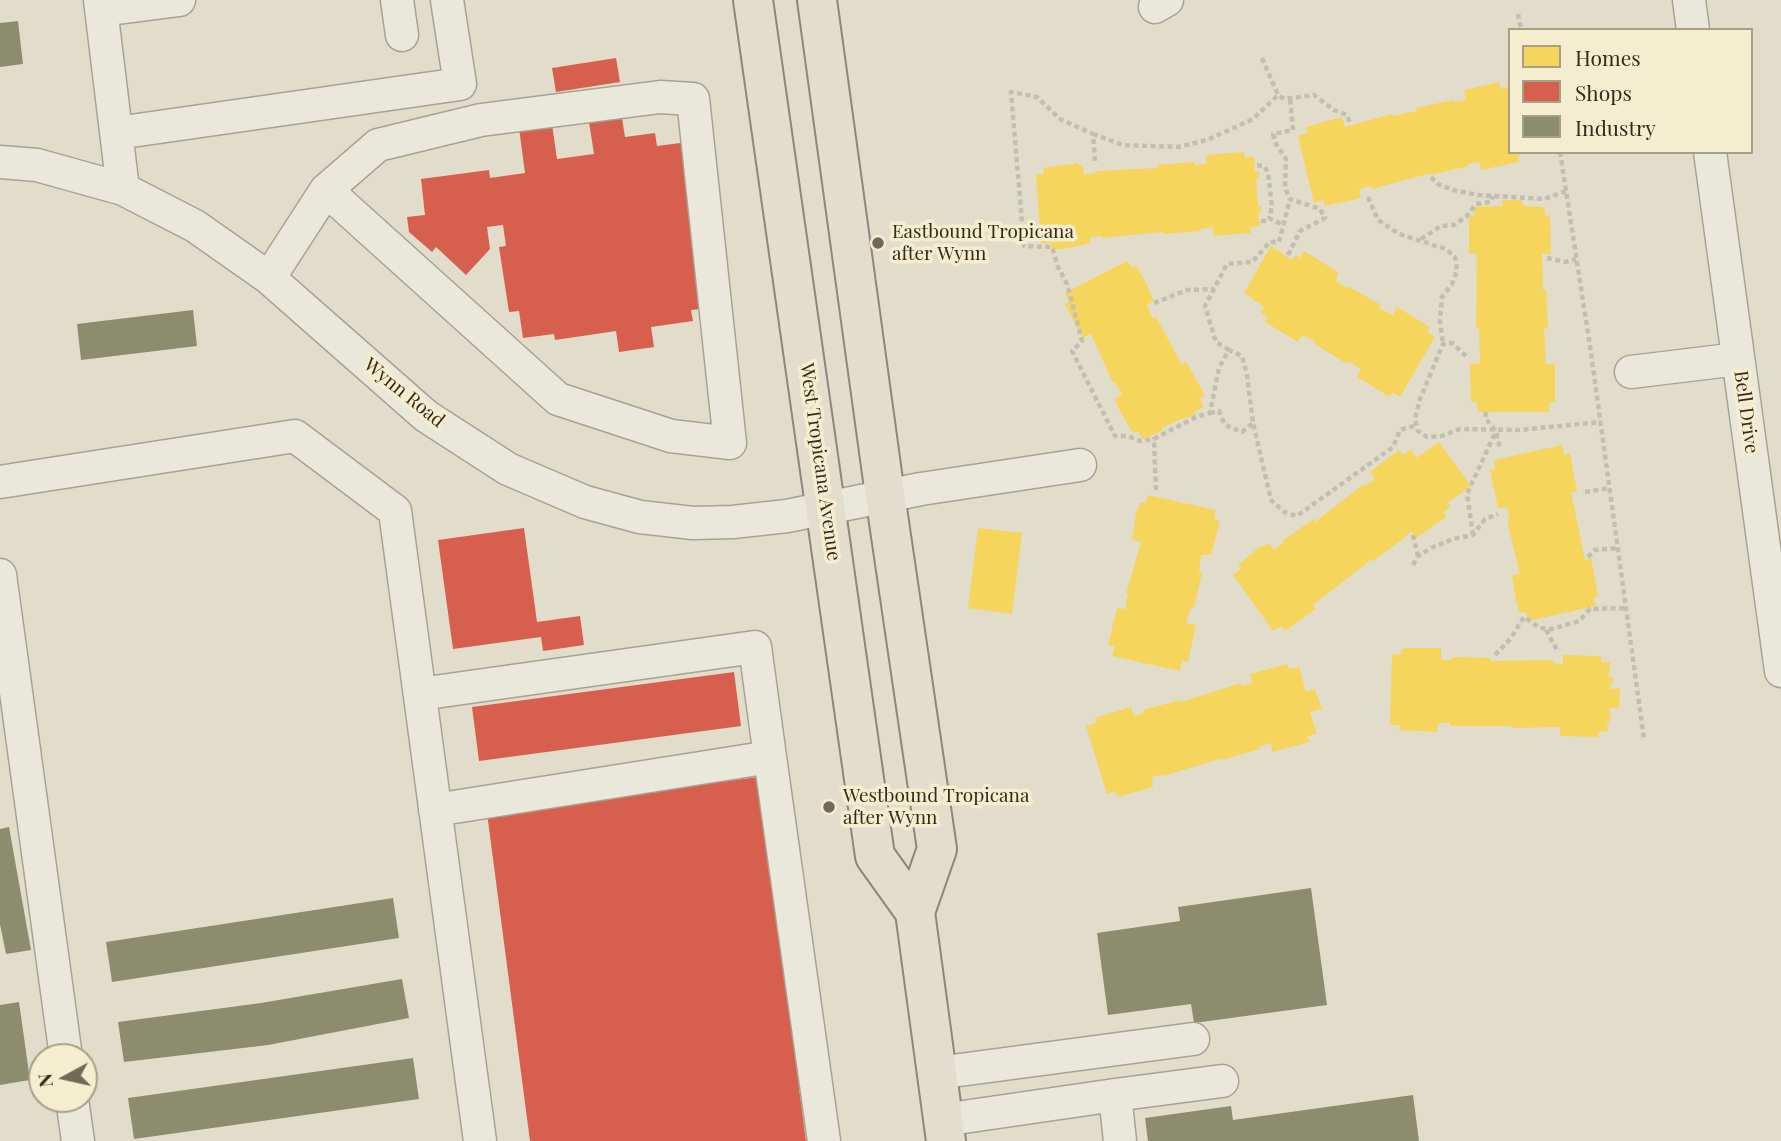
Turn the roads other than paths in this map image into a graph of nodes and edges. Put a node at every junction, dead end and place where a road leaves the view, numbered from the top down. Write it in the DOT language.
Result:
graph roads {
  1 [pos="179,0"];
  2 [pos="397,0"];
  3 [pos="447,0"];
  4 [pos="753,0"];
  5 [pos="817,0"];
  6 [pos="1689,0"];
  7 [pos="101,5"];
  8 [pos="1693,28"];
  9 [pos="402,35"];
  10 [pos="117,133"];
  11 [pos="1710,154"];
  12 [pos="0,162"];
  13 [pos="123,189"];
  14 [pos="326,190"];
  15 [pos="269,278"];
  16 [pos="1738,359"];
  17 [pos="1631,372"];
  18 [pos="1080,465"];
  19 [pos="0,482"];
  20 [pos="885,495"];
  21 [pos="827,509"];
  22 [pos="0,575"];
  23 [pos="1781,671"];
  24 [pos="420,694"];
  25 [pos="770,757"];
  26 [pos="435,810"];
  27 [pos="915,912"];
  28 [pos="1193,1040"];
  29 [pos="64,1043"];
  30 [pos="937,1073"];
  31 [pos="1222,1082"];
  32 [pos="1115,1095"];
  33 [pos="74,1113"];
  34 [pos="945,1131"];
  35 [pos="78,1141"];
  36 [pos="480,1141"];
  37 [pos="824,1141"];
  38 [pos="1120,1141"];
  1 -- 7 [label="street"];
  2 -- 9 [label="street"];
  3 -- 10 [label="street"];
  4 -- 21 [label="main road, West Tropicana Avenue"];
  5 -- 20 [label="main road, West Tropicana Avenue"];
  6 -- 8 [label="street"];
  7 -- 10 [label="street"];
  10 -- 13 [label="street"];
  11 -- 16 [label="street, Bell Drive"];
  12 -- 13 [label="street, Wynn Road"];
  13 -- 15 [label="street, Wynn Road"];
  14 -- 14 [label="street"];
  14 -- 15 [label="street"];
  15 -- 21 [label="street, Wynn Road"];
  16 -- 17 [label="street"];
  16 -- 23 [label="street, Bell Drive"];
  18 -- 20 [label="street, Wynn Road"];
  19 -- 24 [label="street"];
  20 -- 21 [label="street, Wynn Road"];
  20 -- 27 [label="main road, West Tropicana Avenue"];
  21 -- 27 [label="main road, West Tropicana Avenue"];
  22 -- 29 [label="street"];
  24 -- 25 [label="street"];
  24 -- 26 [label="street"];
  25 -- 26 [label="street"];
  25 -- 37 [label="street"];
  26 -- 36 [label="street"];
  27 -- 30 [label="main road, West Tropicana Avenue"];
  28 -- 30 [label="street"];
  30 -- 34 [label="main road, West Tropicana Avenue"];
  31 -- 32 [label="street"];
  32 -- 34 [label="street"];
  32 -- 38 [label="street"];
  33 -- 35 [label="street"];
}
